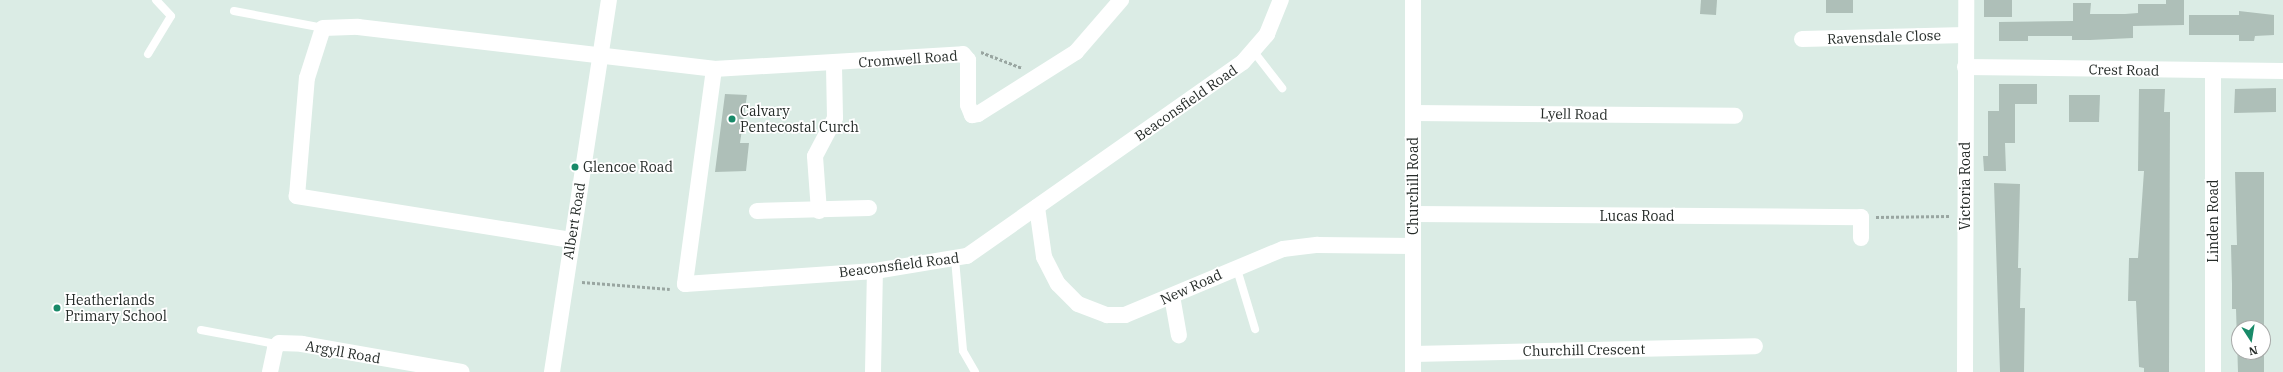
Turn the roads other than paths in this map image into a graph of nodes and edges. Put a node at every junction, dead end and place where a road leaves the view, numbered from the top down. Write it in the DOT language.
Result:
graph roads {
  1 [pos="156,0"];
  2 [pos="609,0"];
  3 [pos="1121,0"];
  4 [pos="1281,0"];
  5 [pos="1413,0"];
  6 [pos="1966,0"];
  7 [pos="234,11"];
  8 [pos="323,28"];
  9 [pos="1966,35"];
  10 [pos="1802,39"];
  11 [pos="1254,52"];
  12 [pos="148,54"];
  13 [pos="600,56"];
  14 [pos="834,64"];
  15 [pos="1965,67"];
  16 [pos="714,69"];
  17 [pos="2212,71"];
  18 [pos="2283,71"];
  19 [pos="1282,88"];
  20 [pos="1413,113"];
  21 [pos="1735,116"];
  22 [pos="1037,207"];
  23 [pos="869,208"];
  24 [pos="819,211"];
  25 [pos="757,212"];
  26 [pos="1413,214"];
  27 [pos="1861,238"];
  28 [pos="571,240"];
  29 [pos="1413,246"];
  30 [pos="955,259"];
  31 [pos="1236,266"];
  32 [pos="875,271"];
  33 [pos="1172,296"];
  34 [pos="201,330"];
  35 [pos="1255,330"];
  36 [pos="1180,335"];
  37 [pos="276,344"];
  38 [pos="1755,346"];
  39 [pos="1413,354"];
  40 [pos="270,372"];
  41 [pos="462,372"];
  42 [pos="552,372"];
  43 [pos="873,372"];
  44 [pos="975,372"];
  45 [pos="1413,372"];
  46 [pos="1965,372"];
  47 [pos="2213,372"];
  1 -- 12 [label="lane"];
  2 -- 13 [label="street, Albert Road"];
  3 -- 14 [label="street, Cromwell Road"];
  4 -- 11 [label="street, Beaconsfield Road"];
  5 -- 20 [label="street, Churchill Road"];
  6 -- 9 [label="street, Victoria Road"];
  7 -- 8 [label="lane"];
  8 -- 13 [label="street"];
  8 -- 28 [label="street"];
  9 -- 10 [label="street, Ravensdale Close"];
  9 -- 15 [label="street, Victoria Road"];
  11 -- 19 [label="lane"];
  11 -- 22 [label="street, Beaconsfield Road"];
  13 -- 16 [label="street, Cromwell Road"];
  13 -- 28 [label="street, Albert Road"];
  14 -- 16 [label="street, Cromwell Road"];
  14 -- 24 [label="street"];
  15 -- 17 [label="street, Crest Road"];
  15 -- 46 [label="street, Victoria Road"];
  16 -- 32 [label="street, Beaconsfield Road"];
  17 -- 18 [label="street, Crest Road"];
  17 -- 47 [label="street, Linden Road"];
  20 -- 21 [label="street, Lyell Road"];
  20 -- 26 [label="street, Churchill Road"];
  22 -- 30 [label="street, Beaconsfield Road"];
  22 -- 33 [label="street, New Road"];
  23 -- 24 [label="street"];
  24 -- 25 [label="street"];
  26 -- 27 [label="street, Lucas Road"];
  26 -- 29 [label="street, Churchill Road"];
  28 -- 42 [label="street, Albert Road"];
  29 -- 31 [label="street, New Road"];
  29 -- 39 [label="street, Churchill Road"];
  30 -- 32 [label="street, Beaconsfield Road"];
  30 -- 44 [label="lane"];
  31 -- 33 [label="street, New Road"];
  31 -- 35 [label="lane"];
  32 -- 43 [label="street"];
  33 -- 36 [label="street"];
  34 -- 37 [label="lane"];
  37 -- 40 [label="street"];
  37 -- 41 [label="street, Argyll Road"];
  38 -- 39 [label="street, Churchill Crescent"];
  39 -- 45 [label="street, Churchill Road"];
}
